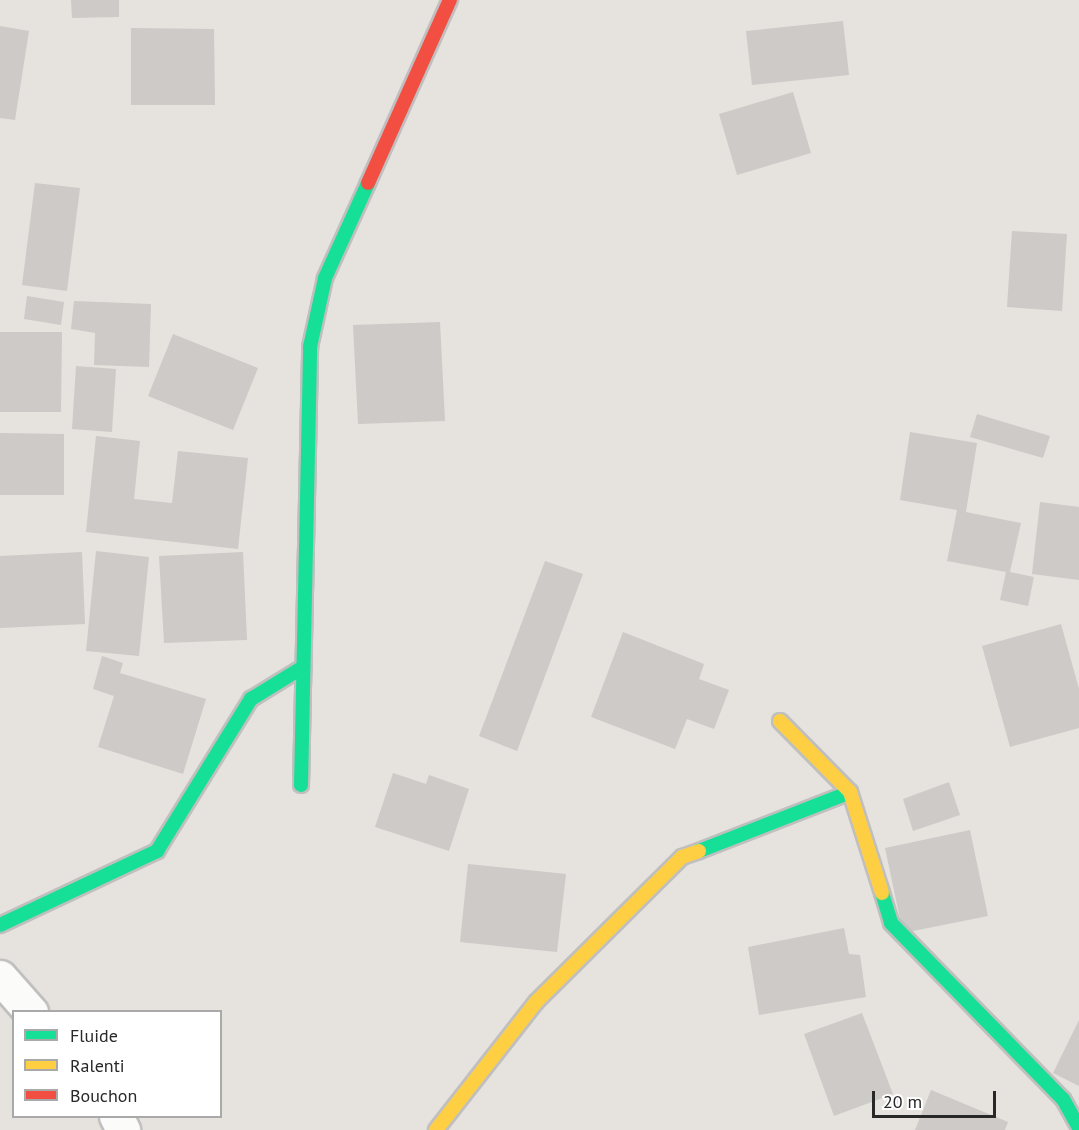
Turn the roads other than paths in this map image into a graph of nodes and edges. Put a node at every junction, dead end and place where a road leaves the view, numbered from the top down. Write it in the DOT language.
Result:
graph roads {
  1 [pos="450,0"];
  2 [pos="303,667"];
  3 [pos="780,721"];
  4 [pos="301,785"];
  5 [pos="850,792"];
  6 [pos="0,925"];
  7 [pos="0,977"];
  8 [pos="30,1010"];
  9 [pos="1079,1128"];
  10 [pos="436,1130"];
  1 -- 2 [label="street"];
  2 -- 4 [label="street"];
  2 -- 6 [label="street"];
  3 -- 5 [label="street"];
  5 -- 9 [label="street"];
  5 -- 10 [label="street"];
  7 -- 8 [label="street"];
}
